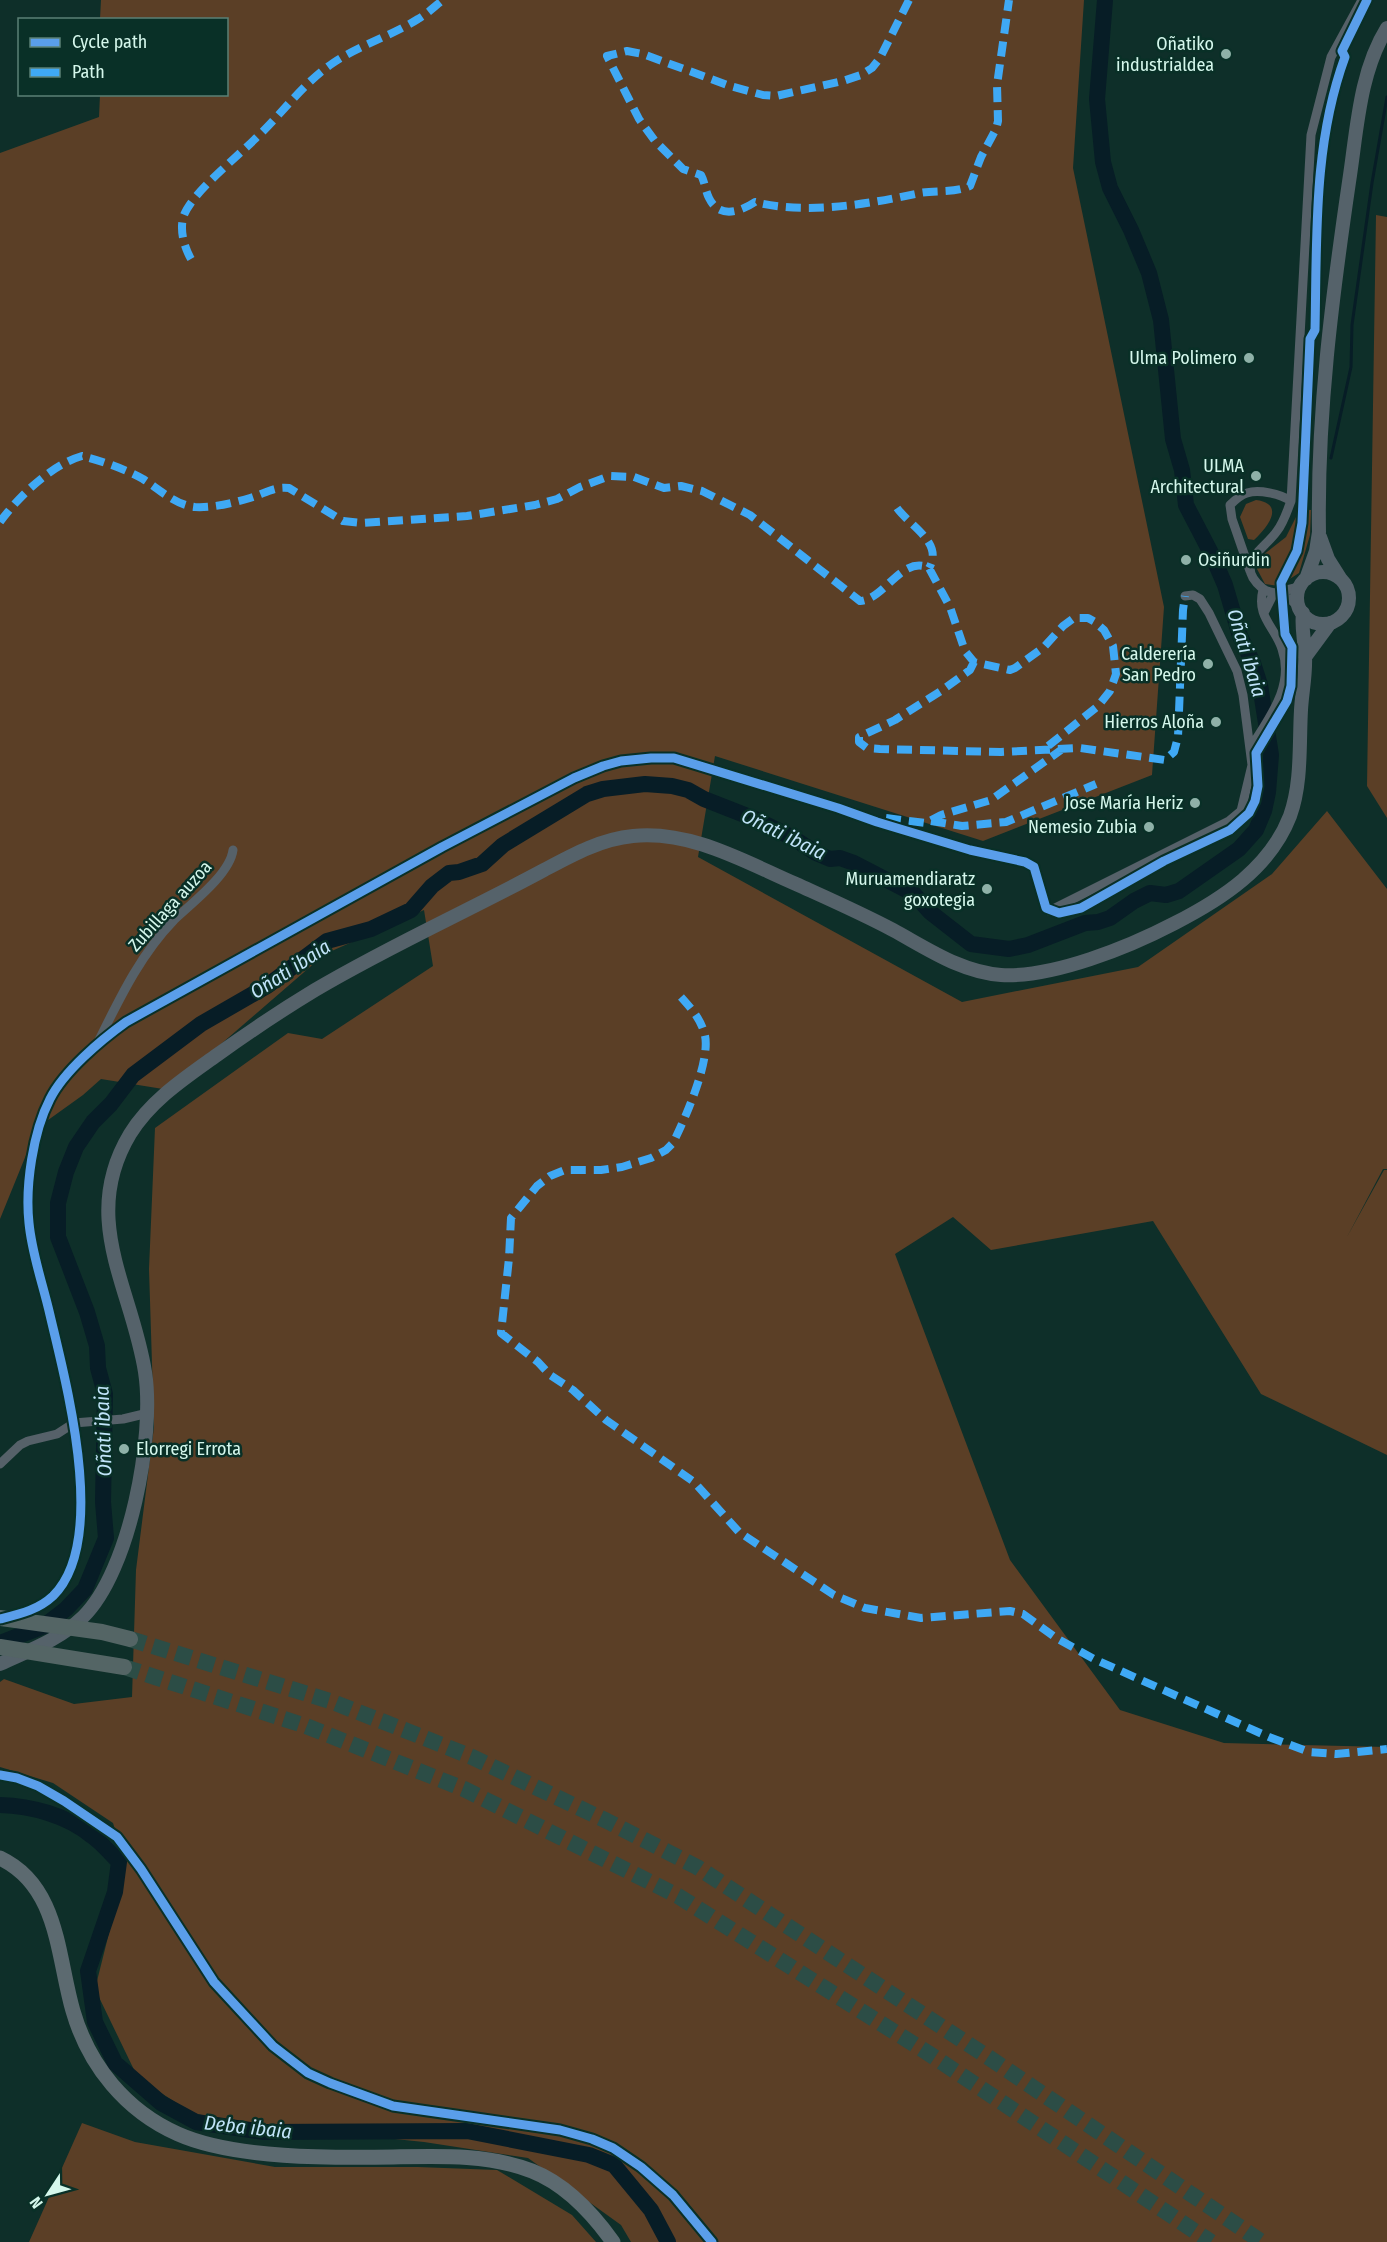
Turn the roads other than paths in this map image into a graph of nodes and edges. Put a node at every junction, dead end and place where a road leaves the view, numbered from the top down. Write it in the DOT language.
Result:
graph roads {
  1 [pos="1362,0"];
  2 [pos="1387,28"];
  3 [pos="1291,501"];
  4 [pos="1319,532"];
  5 [pos="1251,573"];
  6 [pos="1340,578"];
  7 [pos="1304,581"];
  8 [pos="1263,590"];
  9 [pos="1274,593"];
  10 [pos="1185,596"];
  11 [pos="1301,610"];
  12 [pos="1264,613"];
  13 [pos="1330,623"];
  14 [pos="1305,657"];
  15 [pos="1251,747"];
  16 [pos="232,850"];
  17 [pos="1049,911"];
  18 [pos="96,1046"];
  19 [pos="148,1413"];
  20 [pos="0,1464"];
  21 [pos="0,1618"];
  22 [pos="130,1639"];
  23 [pos="0,1647"];
  24 [pos="0,1664"];
  25 [pos="124,1666"];
  26 [pos="3,1856"];
  27 [pos="613,2242"];
  1 -- 3 [label="street"];
  2 -- 4 [label="main road"];
  3 -- 5 [label="street"];
  3 -- 5 [label="street"];
  4 -- 6 [label="main road"];
  4 -- 7 [label="main road"];
  5 -- 8 [label="street"];
  6 -- 7 [label="main road"];
  6 -- 13 [label="main road"];
  7 -- 9 [label="street"];
  7 -- 11 [label="main road"];
  8 -- 9 [label="street"];
  8 -- 12 [label="street"];
  9 -- 11 [label="street"];
  9 -- 12 [label="street"];
  10 -- 15 [label="street"];
  11 -- 13 [label="main road"];
  11 -- 14 [label="main road"];
  12 -- 15 [label="street"];
  13 -- 14 [label="main road"];
  14 -- 19 [label="main road"];
  15 -- 17 [label="street"];
  16 -- 18 [label="street, Zubillaga auzoa"];
  19 -- 20 [label="street"];
  19 -- 24 [label="main road"];
  21 -- 22 [label="highway"];
  23 -- 25 [label="highway"];
  26 -- 27 [label="main road"];
}
